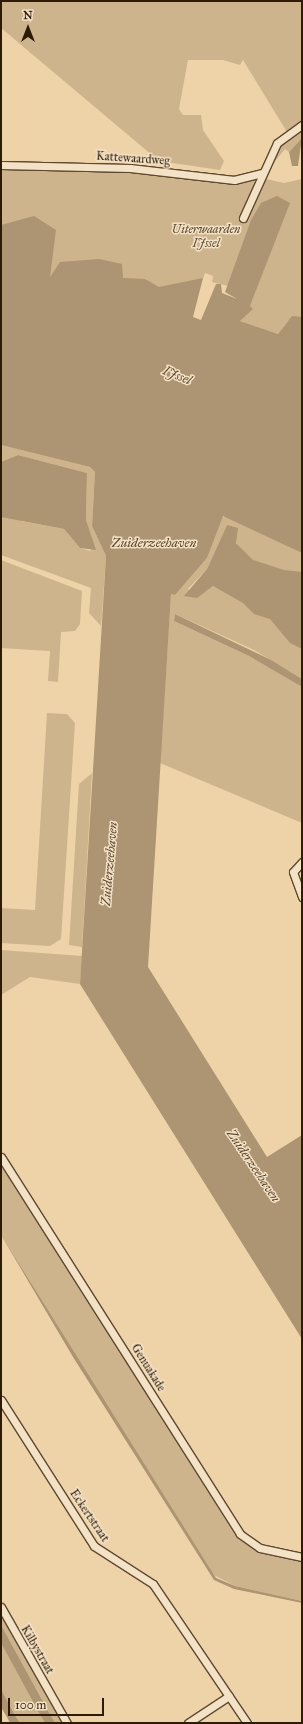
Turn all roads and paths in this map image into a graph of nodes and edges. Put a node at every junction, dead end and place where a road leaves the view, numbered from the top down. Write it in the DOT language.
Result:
graph roads {
  1 [pos="302,125"];
  2 [pos="1,165"];
  3 [pos="262,173"];
  4 [pos="243,218"];
  5 [pos="302,862"];
  6 [pos="302,897"];
  7 [pos="1,1157"];
  8 [pos="2,1402"];
  9 [pos="302,1557"];
  10 [pos="1,1607"];
  11 [pos="229,1696"];
  12 [pos="67,1723"];
  13 [pos="188,1723"];
  14 [pos="247,1723"];
  1 -- 3 [label="street"];
  2 -- 3 [label="street, Kattewaardweg"];
  3 -- 4 [label="street"];
  5 -- 6 [label="street"];
  7 -- 9 [label="street, Genuakade"];
  8 -- 11 [label="street, Eckertstraat"];
  10 -- 12 [label="street, Kilbystraat"];
  11 -- 13 [label="street"];
  11 -- 14 [label="street, Eckertstraat"];
}
